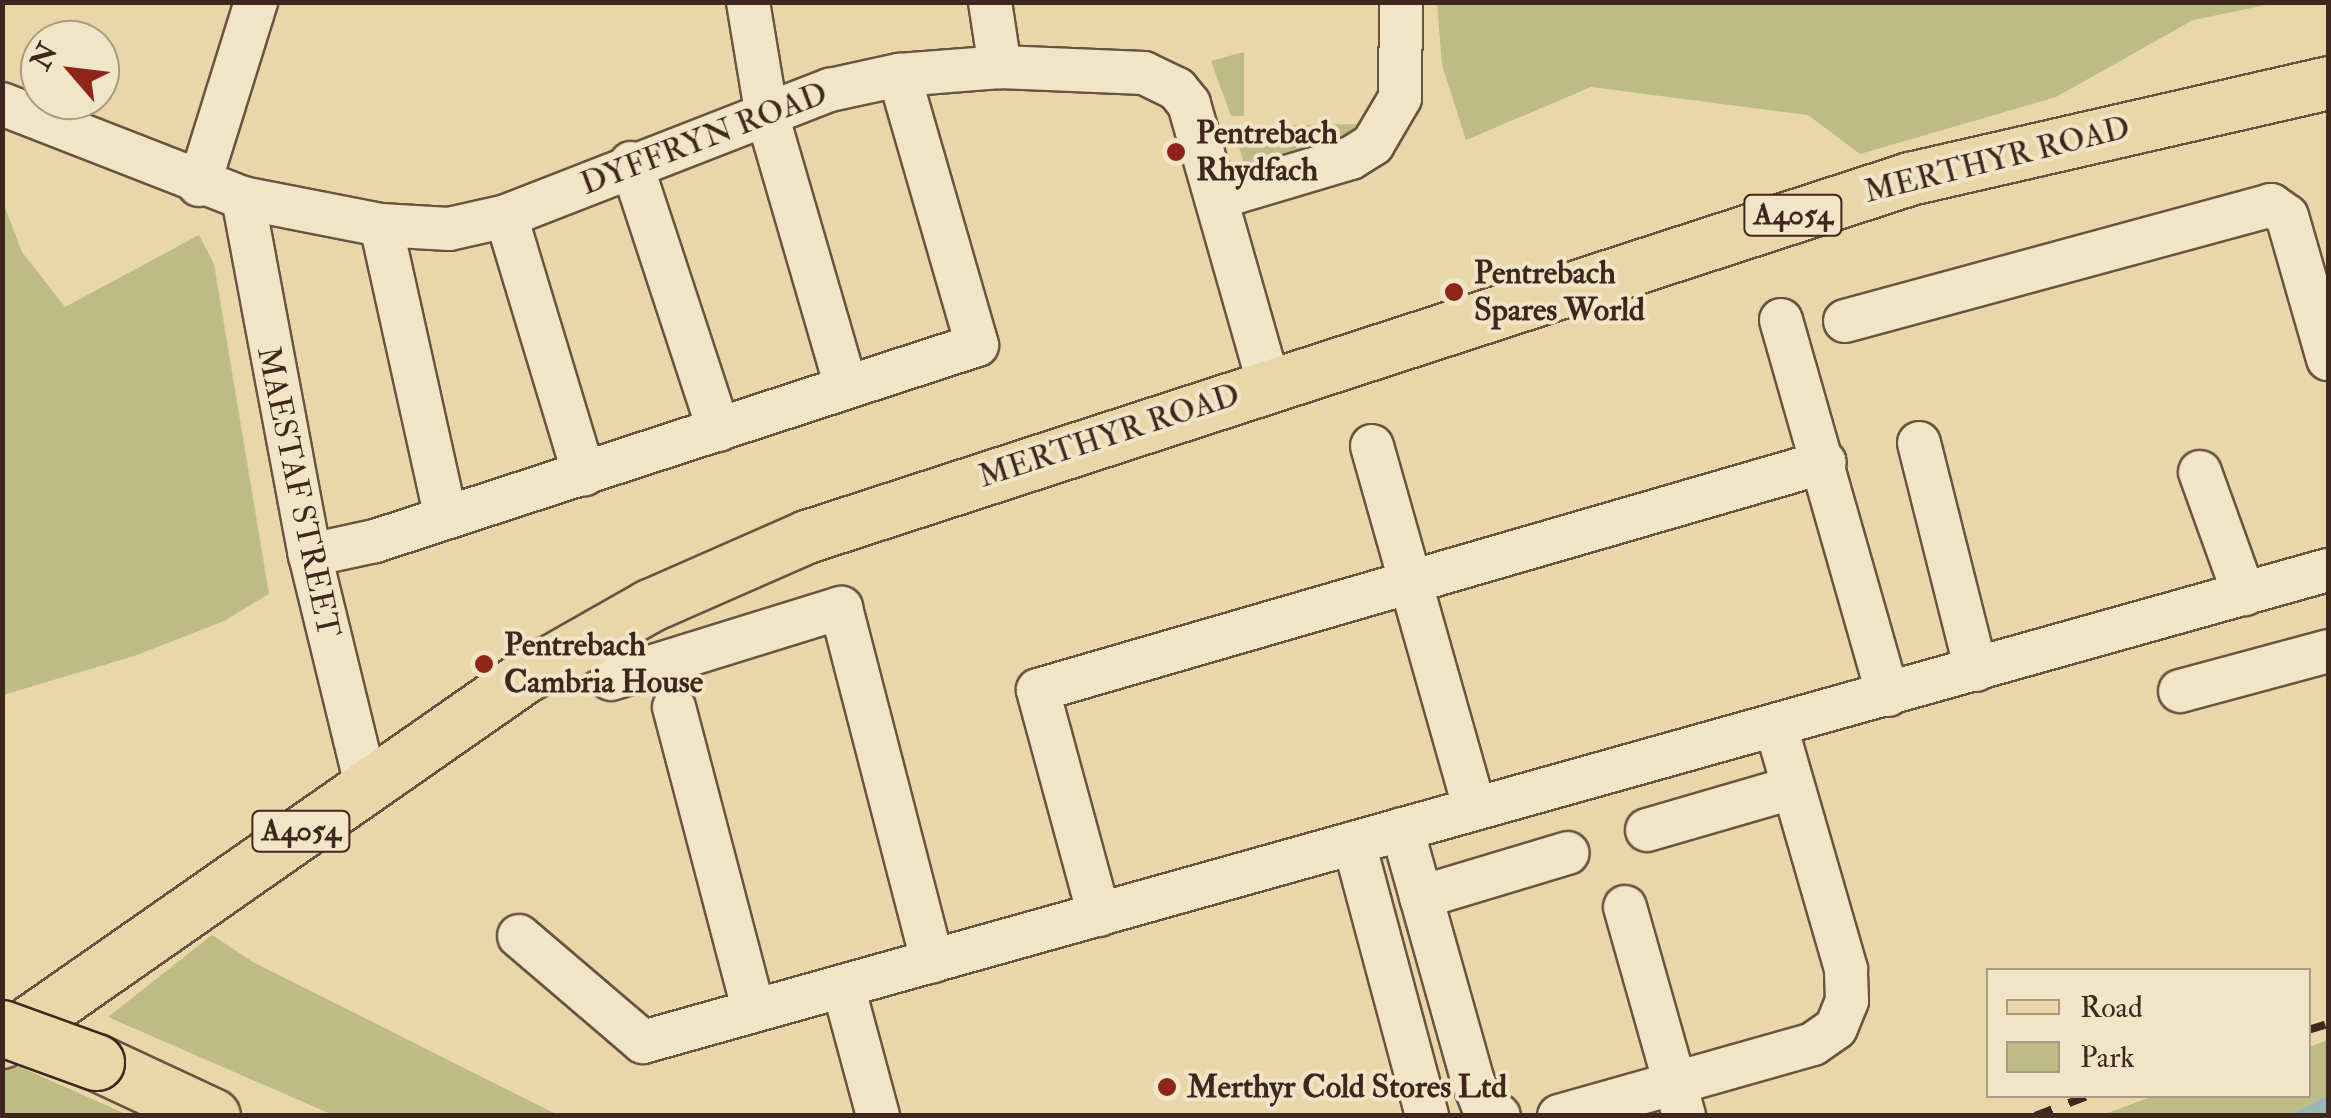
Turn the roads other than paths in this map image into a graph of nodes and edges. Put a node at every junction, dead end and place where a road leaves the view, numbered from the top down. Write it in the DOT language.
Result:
graph roads {
  1 [pos="256,2"];
  2 [pos="748,2"];
  3 [pos="990,2"];
  4 [pos="1401,2"];
  5 [pos="1000,67"];
  6 [pos="899,75"];
  7 [pos="2328,83"];
  8 [pos="2,104"];
  9 [pos="766,110"];
  10 [pos="631,163"];
  11 [pos="198,185"];
  12 [pos="243,198"];
  13 [pos="1216,198"];
  14 [pos="506,216"];
  15 [pos="380,225"];
  16 [pos="1782,320"];
  17 [pos="1845,321"];
  18 [pos="2328,360"];
  19 [pos="1268,384"];
  20 [pos="846,386"];
  21 [pos="719,430"];
  22 [pos="1919,443"];
  23 [pos="1372,446"];
  24 [pos="1824,462"];
  25 [pos="2200,472"];
  26 [pos="584,475"];
  27 [pos="446,517"];
  28 [pos="310,555"];
  29 [pos="2328,570"];
  30 [pos="1408,578"];
  31 [pos="2244,594"];
  32 [pos="2328,652"];
  33 [pos="1976,670"];
  34 [pos="612,679"];
  35 [pos="2180,691"];
  36 [pos="1888,695"];
  37 [pos="674,707"];
  38 [pos="1776,727"];
  39 [pos="366,784"];
  40 [pos="1792,788"];
  41 [pos="1475,809"];
  42 [pos="1402,829"];
  43 [pos="1647,830"];
  44 [pos="1354,843"];
  45 [pos="1568,853"];
  46 [pos="1421,897"];
  47 [pos="1624,907"];
  48 [pos="1099,914"];
  49 [pos="520,936"];
  50 [pos="932,961"];
  51 [pos="843,986"];
  52 [pos="754,1011"];
  53 [pos="2,1028"];
  54 [pos="2,1042"];
  55 [pos="1679,1099"];
  56 [pos="212,1116"];
  57 [pos="878,1116"];
  58 [pos="1426,1116"];
  59 [pos="1499,1116"];
  60 [pos="1559,1116"];
  1 -- 11 [label="street"];
  2 -- 9 [label="street"];
  3 -- 5 [label="street"];
  4 -- 13 [label="street"];
  5 -- 6 [label="street, DYFFRYN ROAD"];
  5 -- 13 [label="street, DYFFRYN ROAD"];
  6 -- 9 [label="street, DYFFRYN ROAD"];
  6 -- 20 [label="street"];
  7 -- 19 [label="main road, MERTHYR ROAD / A4054"];
  8 -- 11 [label="street, DYFFRYN ROAD"];
  9 -- 10 [label="street, DYFFRYN ROAD"];
  9 -- 20 [label="street"];
  10 -- 14 [label="street, DYFFRYN ROAD"];
  10 -- 21 [label="street"];
  11 -- 12 [label="street, DYFFRYN ROAD"];
  12 -- 15 [label="street, DYFFRYN ROAD"];
  12 -- 28 [label="street, MAESTAF STREET"];
  13 -- 19 [label="street, DYFFRYN ROAD"];
  14 -- 15 [label="street, DYFFRYN ROAD"];
  14 -- 26 [label="street"];
  15 -- 27 [label="street"];
  16 -- 24 [label="street"];
  17 -- 18 [label="street"];
  19 -- 39 [label="main road, MERTHYR ROAD / A4054"];
  20 -- 21 [label="street"];
  21 -- 26 [label="street"];
  22 -- 33 [label="street"];
  23 -- 30 [label="street"];
  24 -- 30 [label="street"];
  24 -- 36 [label="street"];
  25 -- 31 [label="street"];
  26 -- 27 [label="street"];
  27 -- 28 [label="street"];
  28 -- 39 [label="street, MAESTAF STREET"];
  29 -- 31 [label="street"];
  30 -- 41 [label="street"];
  30 -- 48 [label="street"];
  31 -- 33 [label="street"];
  32 -- 35 [label="street"];
  33 -- 36 [label="street"];
  34 -- 50 [label="street"];
  36 -- 38 [label="street"];
  37 -- 52 [label="street"];
  38 -- 40 [label="street"];
  38 -- 41 [label="street"];
  39 -- 54 [label="main road, MERTHYR ROAD / A4054"];
  40 -- 43 [label="street"];
  40 -- 55 [label="street"];
  41 -- 42 [label="street"];
  42 -- 44 [label="street"];
  42 -- 46 [label="street"];
  44 -- 48 [label="street"];
  44 -- 58 [label="street"];
  45 -- 46 [label="street"];
  46 -- 59 [label="street"];
  47 -- 55 [label="street"];
  48 -- 50 [label="street"];
  49 -- 52 [label="street"];
  50 -- 51 [label="street"];
  51 -- 52 [label="street"];
  51 -- 57 [label="street"];
  53 -- 56 [label="highway, bridge"];
  55 -- 60 [label="street"];
}
